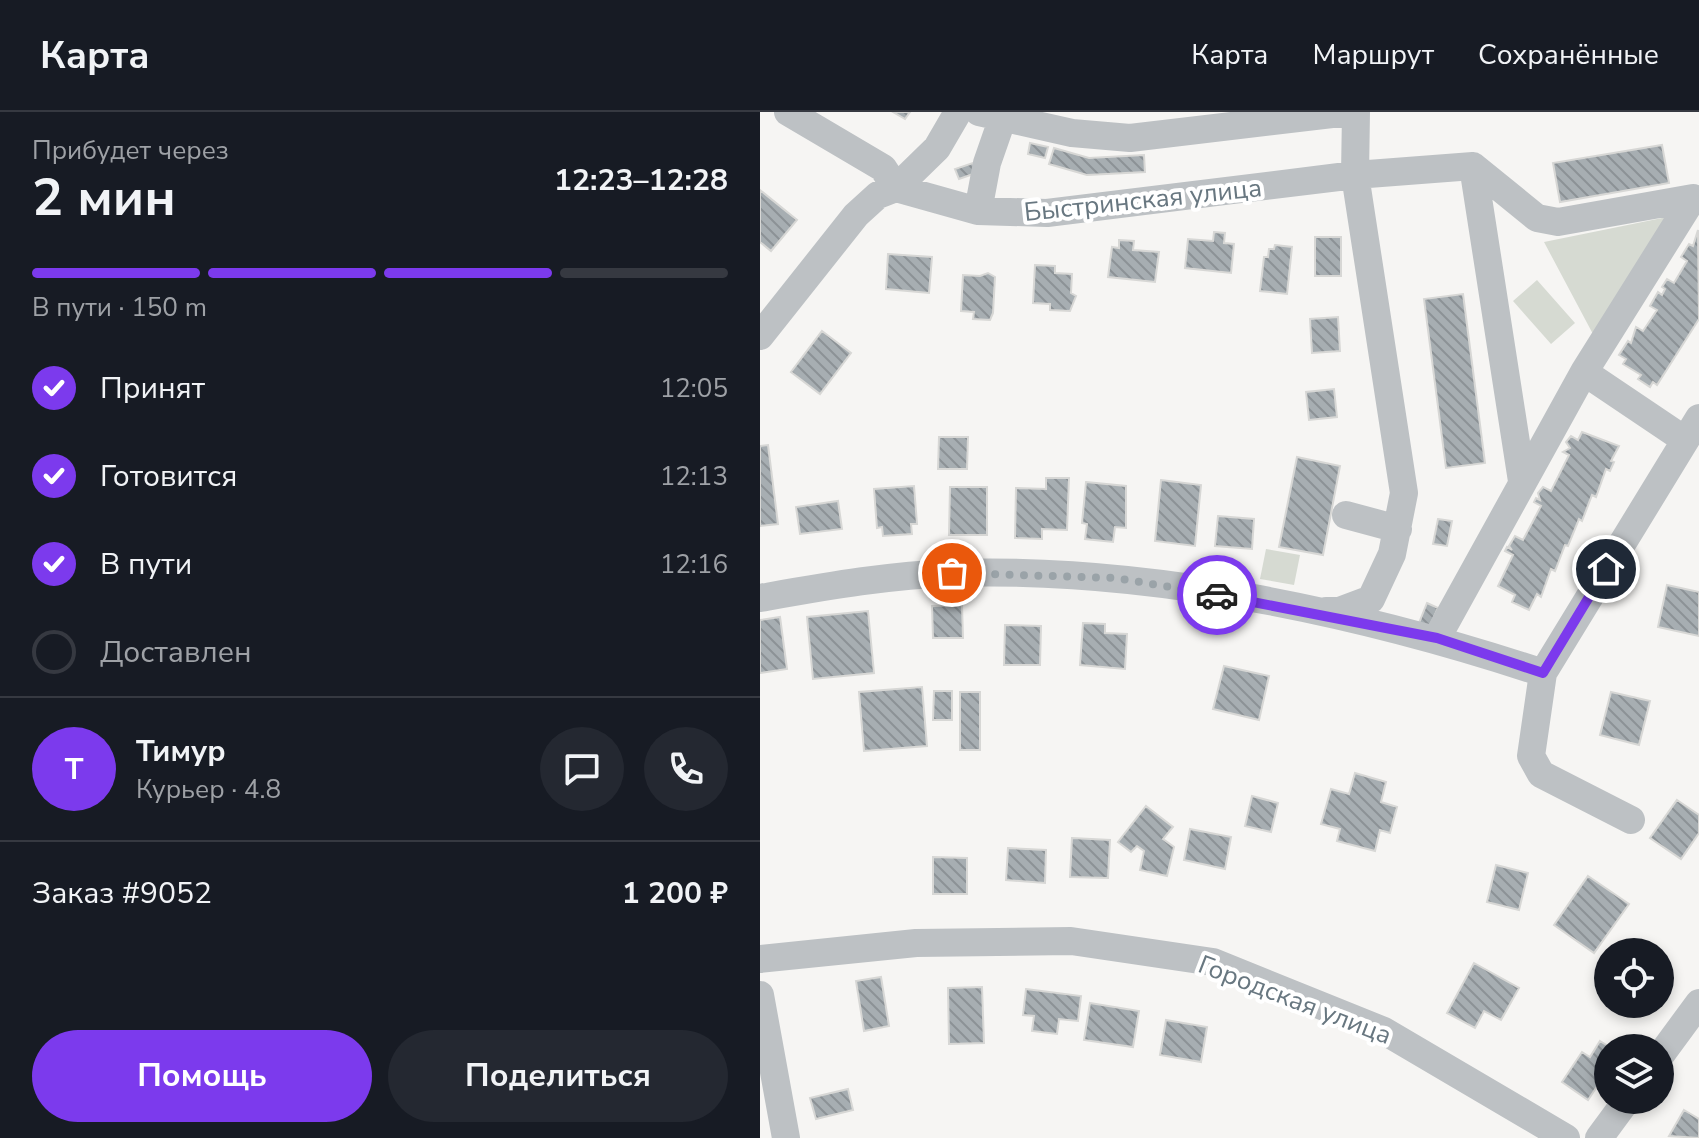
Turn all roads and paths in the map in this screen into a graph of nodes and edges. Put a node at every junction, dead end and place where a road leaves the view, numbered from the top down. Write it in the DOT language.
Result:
graph roads {
  1 [pos="788,112"];
  2 [pos="958,112"];
  3 [pos="1349,112"];
  4 [pos="1356,112"];
  5 [pos="991,114"];
  6 [pos="1473,166"];
  7 [pos="1355,175"];
  8 [pos="896,188"];
  9 [pos="1696,195"];
  10 [pos="978,211"];
  11 [pos="760,336"];
  12 [pos="1584,372"];
  13 [pos="1692,429"];
  14 [pos="1522,481"];
  15 [pos="1346,515"];
  16 [pos="1398,529"];
  17 [pos="760,598"];
  18 [pos="1305,609"];
  19 [pos="1437,638"];
  20 [pos="1543,673"];
  21 [pos="1631,820"];
  22 [pos="760,959"];
  23 [pos="760,995"];
  24 [pos="1699,1003"];
  25 [pos="1674,1037"];
  26 [pos="1617,1114"];
  27 [pos="786,1138"];
  28 [pos="1566,1138"];
  29 [pos="1599,1138"];
  1 -- 8 [label="street"];
  2 -- 8 [label="street"];
  3 -- 5 [label="street"];
  4 -- 7 [label="street"];
  5 -- 10 [label="street"];
  6 -- 7 [label="street, Быстринская улица"];
  6 -- 9 [label="street"];
  6 -- 14 [label="street"];
  7 -- 10 [label="street, Быстринская улица"];
  7 -- 16 [label="street"];
  8 -- 10 [label="street, Быстринская улица"];
  8 -- 11 [label="street"];
  9 -- 12 [label="street"];
  12 -- 13 [label="street"];
  12 -- 14 [label="street"];
  13 -- 20 [label="street"];
  14 -- 19 [label="street"];
  15 -- 16 [label="street"];
  16 -- 18 [label="street"];
  17 -- 18 [label="street"];
  18 -- 19 [label="street"];
  19 -- 20 [label="street"];
  20 -- 21 [label="street"];
  22 -- 28 [label="street, Городская улица"];
  23 -- 27 [label="street"];
  24 -- 25 [label="street"];
  26 -- 29 [label="street"];
}
